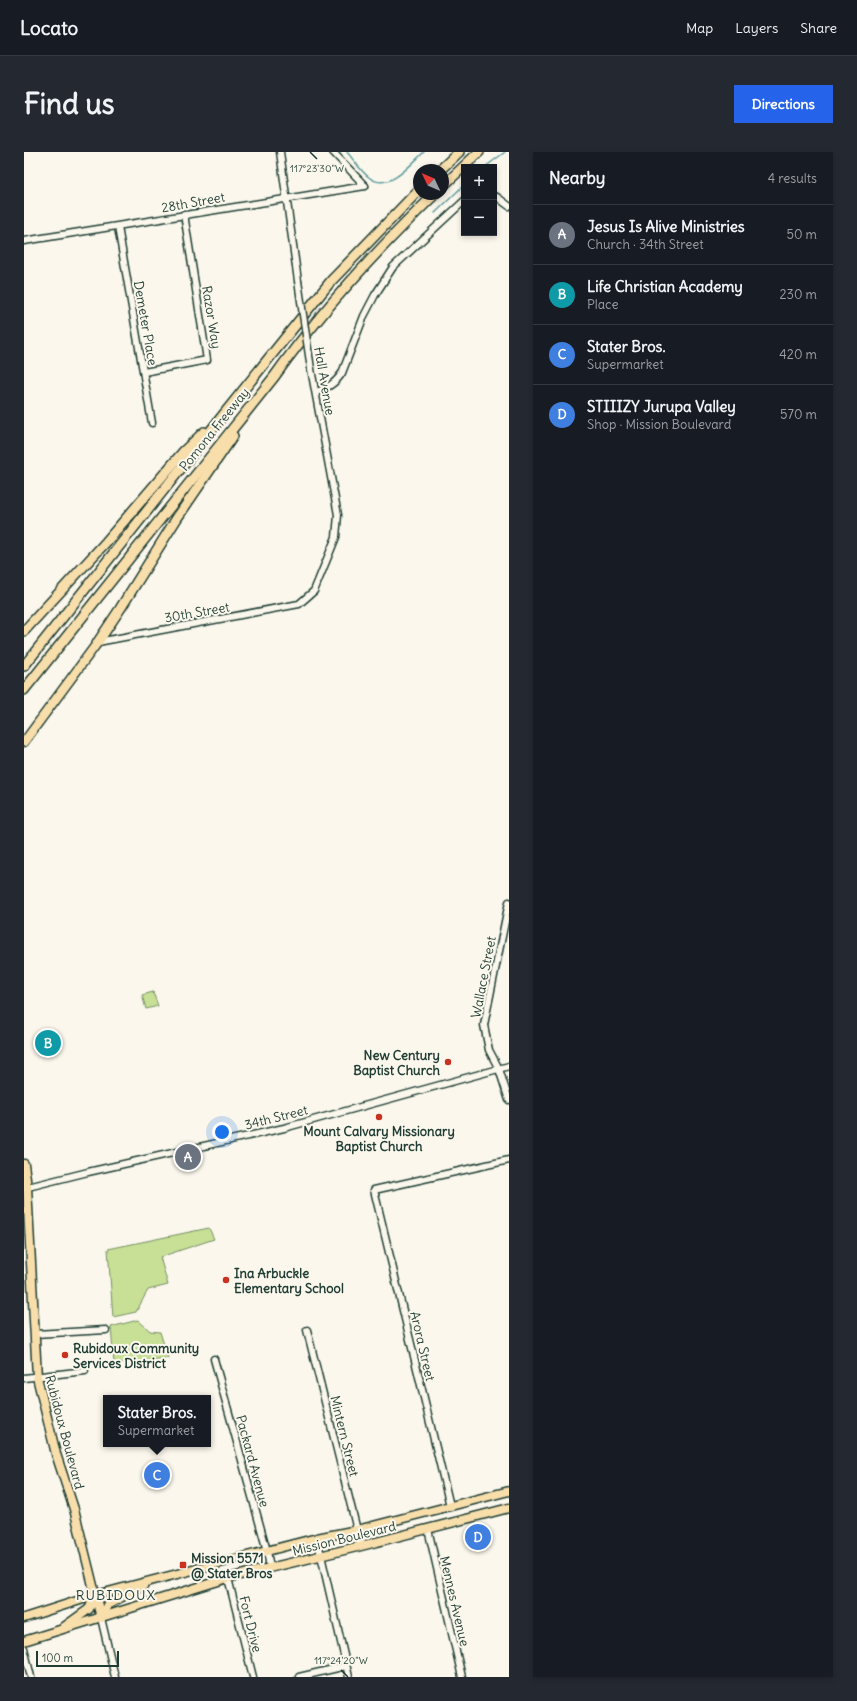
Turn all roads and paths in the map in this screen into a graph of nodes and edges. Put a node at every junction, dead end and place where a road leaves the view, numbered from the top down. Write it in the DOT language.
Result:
graph roads {
  1 [pos="280,152"];
  2 [pos="333,152"];
  3 [pos="459,152"];
  4 [pos="479,152"];
  5 [pos="446,164"];
  6 [pos="449,180"];
  7 [pos="413,196"];
  8 [pos="287,197"];
  9 [pos="497,197"];
  10 [pos="429,200"];
  11 [pos="461,204"];
  12 [pos="509,206"];
  13 [pos="184,214"];
  14 [pos="118,226"];
  15 [pos="24,240"];
  16 [pos="144,372"];
  17 [pos="274,377"];
  18 [pos="316,392"];
  19 [pos="224,414"];
  20 [pos="152,423"];
  21 [pos="299,604"];
  22 [pos="24,631"];
  23 [pos="98,642"];
  24 [pos="24,666"];
  25 [pos="24,690"];
  26 [pos="24,742"];
  27 [pos="509,902"];
  28 [pos="509,1066"];
  29 [pos="499,1069"];
  30 [pos="509,1100"];
  31 [pos="509,1160"];
  32 [pos="24,1164"];
  33 [pos="26,1188"];
  34 [pos="106,1330"];
  35 [pos="307,1330"];
  36 [pos="35,1334"];
  37 [pos="214,1359"];
  38 [pos="85,1371"];
  39 [pos="37,1377"];
  40 [pos="24,1378"];
  41 [pos="509,1491"];
  42 [pos="450,1506"];
  43 [pos="509,1508"];
  44 [pos="428,1529"];
  45 [pos="356,1530"];
  46 [pos="317,1538"];
  47 [pos="361,1546"];
  48 [pos="267,1551"];
  49 [pos="320,1556"];
  50 [pos="270,1568"];
  51 [pos="228,1578"];
  52 [pos="152,1581"];
  53 [pos="96,1595"];
  54 [pos="24,1618"];
  55 [pos="101,1618"];
  56 [pos="59,1631"];
  57 [pos="24,1641"];
  58 [pos="24,1648"];
  59 [pos="346,1666"];
  60 [pos="31,1677"];
  61 [pos="115,1677"];
  62 [pos="253,1677"];
  63 [pos="299,1677"];
  64 [pos="349,1677"];
  65 [pos="462,1677"];
  1 -- 8 [label="street, Hall Avenue"];
  2 -- 8 [label="street, 28th Street"];
  3 -- 5 [label="highway"];
  4 -- 6 [label="highway"];
  7 -- 19 [label="highway, Pomona Freeway"];
  8 -- 13 [label="street, 28th Street"];
  8 -- 18 [label="street, Hall Avenue, bridge"];
  9 -- 12 [label="street"];
  10 -- 17 [label="highway, Pomona Freeway"];
  11 -- 18 [label="street"];
  13 -- 14 [label="street, 28th Street"];
  13 -- 16 [label="street, Razor Way"];
  14 -- 15 [label="street, 28th Street"];
  14 -- 16 [label="street, Demeter Place"];
  16 -- 20 [label="street, Demeter Place"];
  17 -- 23 [label="highway"];
  17 -- 25 [label="highway, Pomona Freeway"];
  18 -- 21 [label="street, Hall Avenue"];
  19 -- 22 [label="highway"];
  19 -- 24 [label="highway, Pomona Freeway"];
  21 -- 23 [label="street, 30th Street"];
  23 -- 26 [label="main road"];
  27 -- 29 [label="street, Wallace Street"];
  28 -- 29 [label="street, 34th Street"];
  29 -- 30 [label="street, Wallace Street"];
  29 -- 33 [label="street, 34th Street"];
  31 -- 42 [label="street, Arora Street"];
  32 -- 33 [label="main road, Rubidoux Boulevard"];
  33 -- 36 [label="main road, Rubidoux Boulevard"];
  34 -- 36 [label="street"];
  35 -- 45 [label="street, Mintern Street"];
  36 -- 39 [label="main road, Rubidoux Boulevard"];
  37 -- 48 [label="street, Packard Avenue"];
  38 -- 39 [label="street"];
  39 -- 40 [label="street"];
  39 -- 53 [label="main road, Rubidoux Boulevard"];
  41 -- 42 [label="main road, Mission Boulevard"];
  42 -- 45 [label="main road, Mission Boulevard"];
  43 -- 44 [label="main road, Mission Boulevard"];
  44 -- 47 [label="main road, Mission Boulevard"];
  44 -- 65 [label="street, Mennes Avenue"];
  45 -- 46 [label="main road, Mission Boulevard"];
  45 -- 47 [label="street, Mintern Street"];
  46 -- 48 [label="main road, Mission Boulevard"];
  46 -- 49 [label="street"];
  47 -- 49 [label="main road, Mission Boulevard"];
  48 -- 50 [label="street, Packard Avenue"];
  48 -- 52 [label="main road, Mission Boulevard"];
  49 -- 50 [label="main road, Mission Boulevard"];
  49 -- 59 [label="street"];
  50 -- 51 [label="main road, Mission Boulevard"];
  51 -- 55 [label="main road, Mission Boulevard"];
  51 -- 62 [label="street, Fort Drive"];
  52 -- 53 [label="main road, Mission Boulevard"];
  52 -- 55 [label="main road"];
  53 -- 54 [label="main road, Mission Boulevard"];
  53 -- 55 [label="main road, Rubidoux Boulevard"];
  53 -- 56 [label="main road"];
  55 -- 56 [label="main road, Mission Boulevard"];
  55 -- 61 [label="street, Rubidoux Boulevard"];
  56 -- 57 [label="main road, Mission Boulevard"];
  58 -- 60 [label="street"];
  59 -- 63 [label="street"];
  59 -- 64 [label="street"];
}
